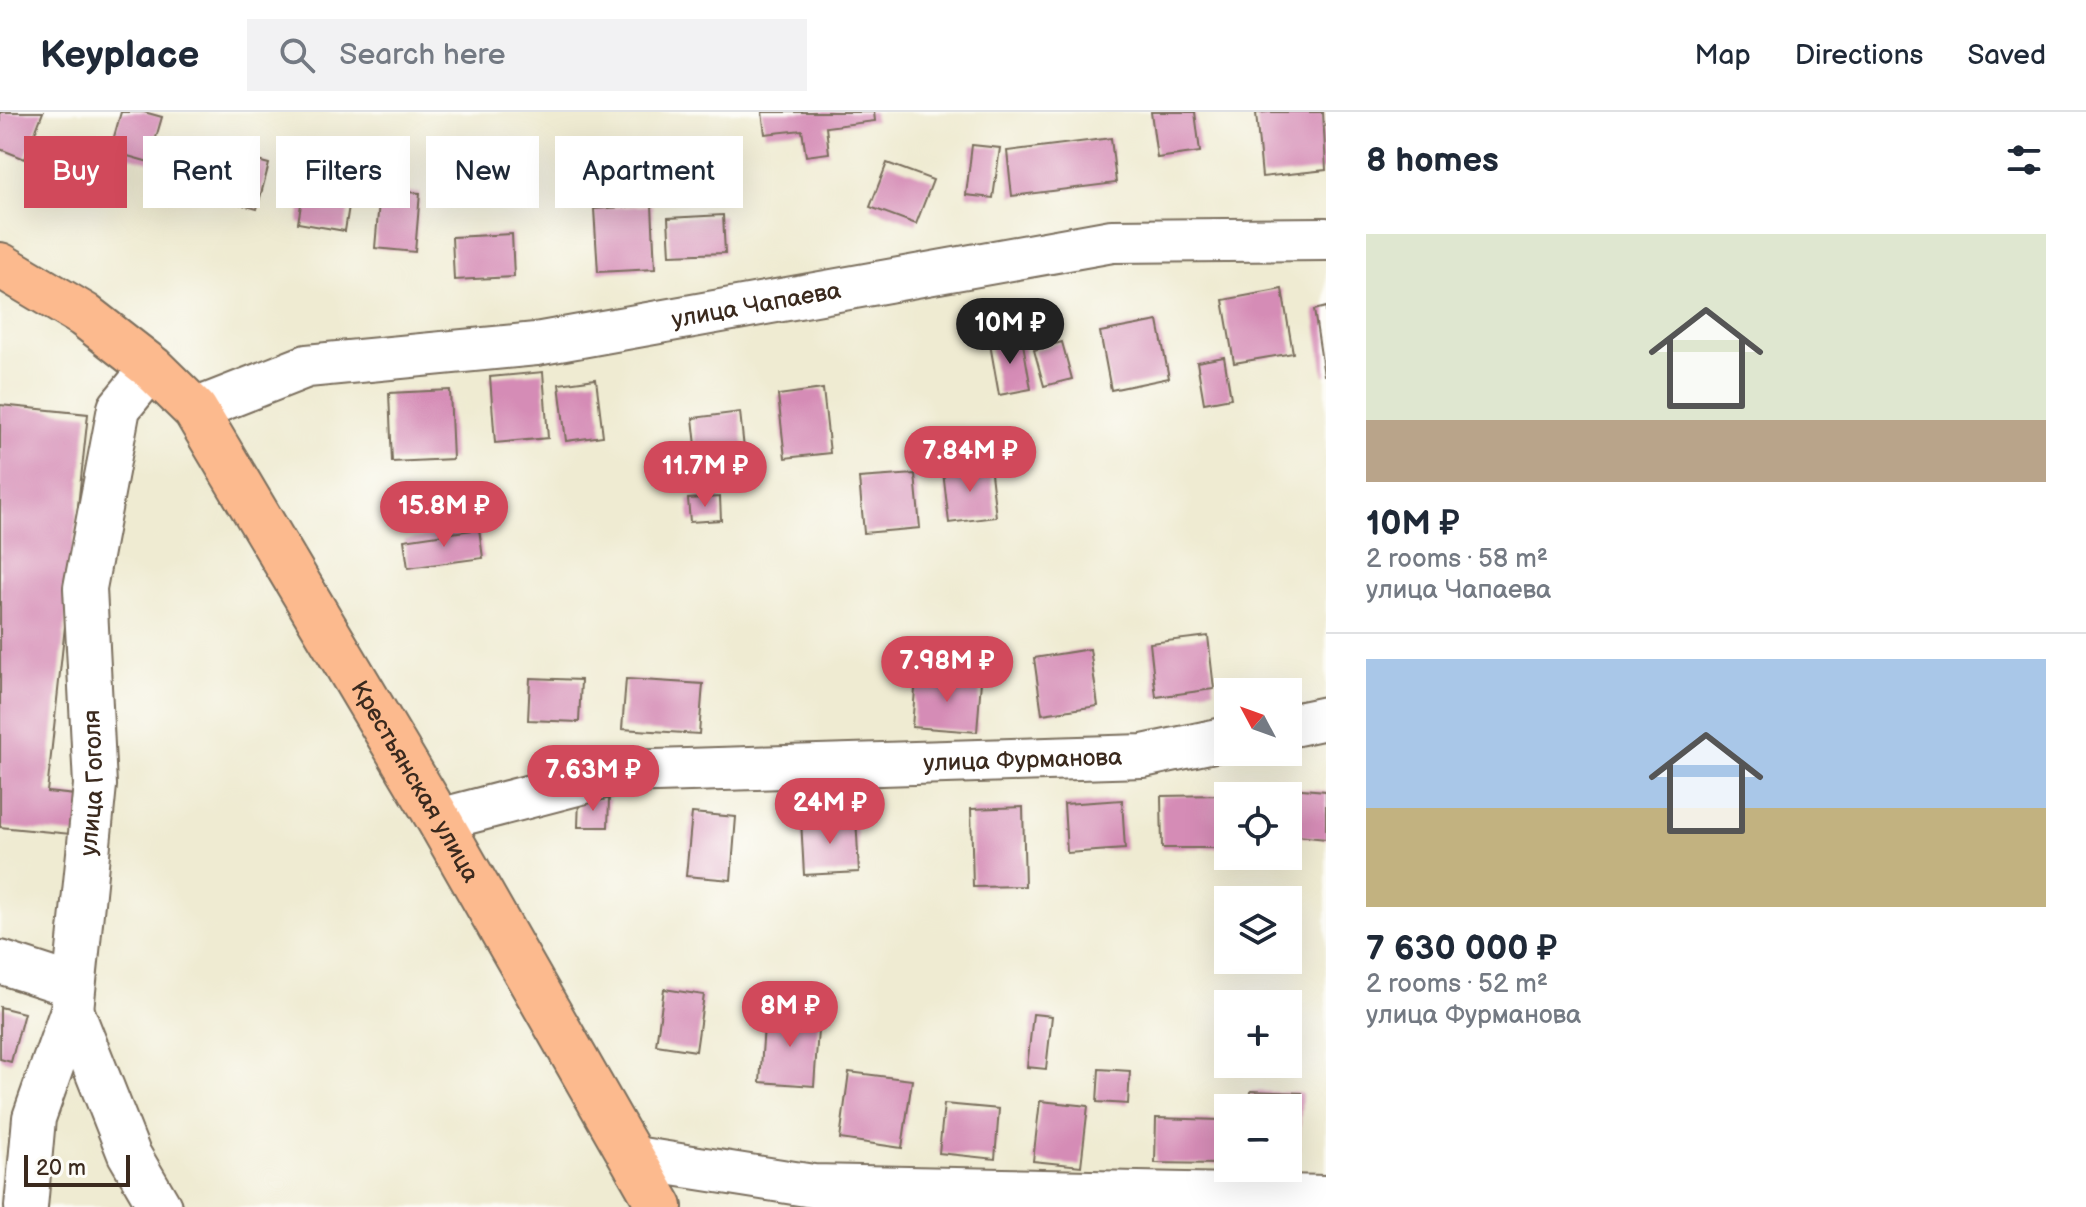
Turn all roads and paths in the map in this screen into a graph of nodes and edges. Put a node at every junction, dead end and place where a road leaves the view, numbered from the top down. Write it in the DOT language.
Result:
graph roads {
  1 [pos="1326,239"];
  2 [pos="0,265"];
  3 [pos="152,368"];
  4 [pos="195,410"];
  5 [pos="1326,718"];
  6 [pos="1302,723"];
  7 [pos="1214,741"];
  8 [pos="439,820"];
  9 [pos="0,962"];
  10 [pos="73,998"];
  11 [pos="635,1158"];
  12 [pos="1326,1197"];
  13 [pos="26,1207"];
  14 [pos="160,1207"];
  15 [pos="660,1207"];
  1 -- 4 [label="street, улица Чапаева"];
  2 -- 3 [label="main road"];
  3 -- 4 [label="main road, Крестьянская улица"];
  3 -- 10 [label="street, улица Гоголя"];
  4 -- 8 [label="main road, Крестьянская улица"];
  5 -- 6 [label="street"];
  7 -- 8 [label="street, улица Фурманова"];
  8 -- 11 [label="main road, Крестьянская улица"];
  9 -- 10 [label="street"];
  10 -- 13 [label="street, улица Гоголя"];
  10 -- 14 [label="street"];
  11 -- 12 [label="street"];
  11 -- 15 [label="main road, Крестьянская улица"];
}
